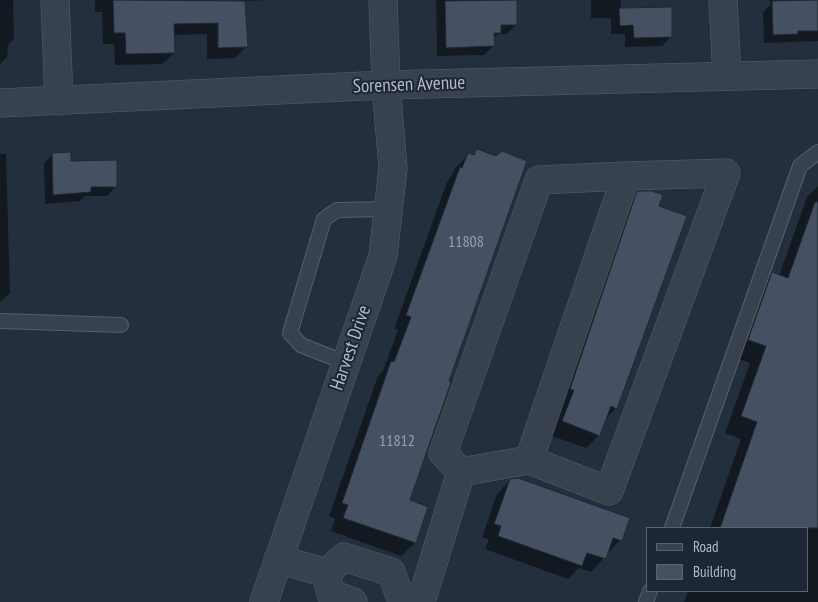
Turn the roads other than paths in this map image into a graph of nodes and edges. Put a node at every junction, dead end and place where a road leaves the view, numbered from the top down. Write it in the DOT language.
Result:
graph roads {
  1 [pos="55,0"];
  2 [pos="383,0"];
  3 [pos="723,0"];
  4 [pos="818,74"];
  5 [pos="727,76"];
  6 [pos="386,85"];
  7 [pos="59,101"];
  8 [pos="0,103"];
  9 [pos="818,152"];
  10 [pos="626,176"];
  11 [pos="388,209"];
  12 [pos="0,321"];
  13 [pos="121,325"];
  14 [pos="346,363"];
  15 [pos="529,460"];
  16 [pos="461,472"];
  17 [pos="672,527"];
  18 [pos="278,559"];
  19 [pos="374,566"];
  20 [pos="326,573"];
  21 [pos="408,601"];
  22 [pos="264,602"];
  23 [pos="353,602"];
  24 [pos="361,602"];
  1 -- 7 [label="street"];
  2 -- 6 [label="street, Harvest Drive"];
  3 -- 5 [label="street"];
  4 -- 5 [label="street, Sorensen Avenue"];
  5 -- 6 [label="street, Sorensen Avenue"];
  6 -- 7 [label="street, Sorensen Avenue"];
  6 -- 11 [label="street, Harvest Drive"];
  7 -- 8 [label="street, Sorensen Avenue"];
  9 -- 17 [label="lane"];
  10 -- 15 [label="street"];
  10 -- 15 [label="street"];
  10 -- 16 [label="street"];
  11 -- 14 [label="street, Harvest Drive"];
  11 -- 14 [label="lane"];
  12 -- 13 [label="lane"];
  14 -- 18 [label="street, Harvest Drive"];
  15 -- 16 [label="street"];
  16 -- 21 [label="street"];
  18 -- 20 [label="street"];
  18 -- 22 [label="street, Harvest Drive"];
  19 -- 20 [label="street"];
  19 -- 21 [label="street"];
  19 -- 24 [label="street"];
  20 -- 23 [label="street"];
}
